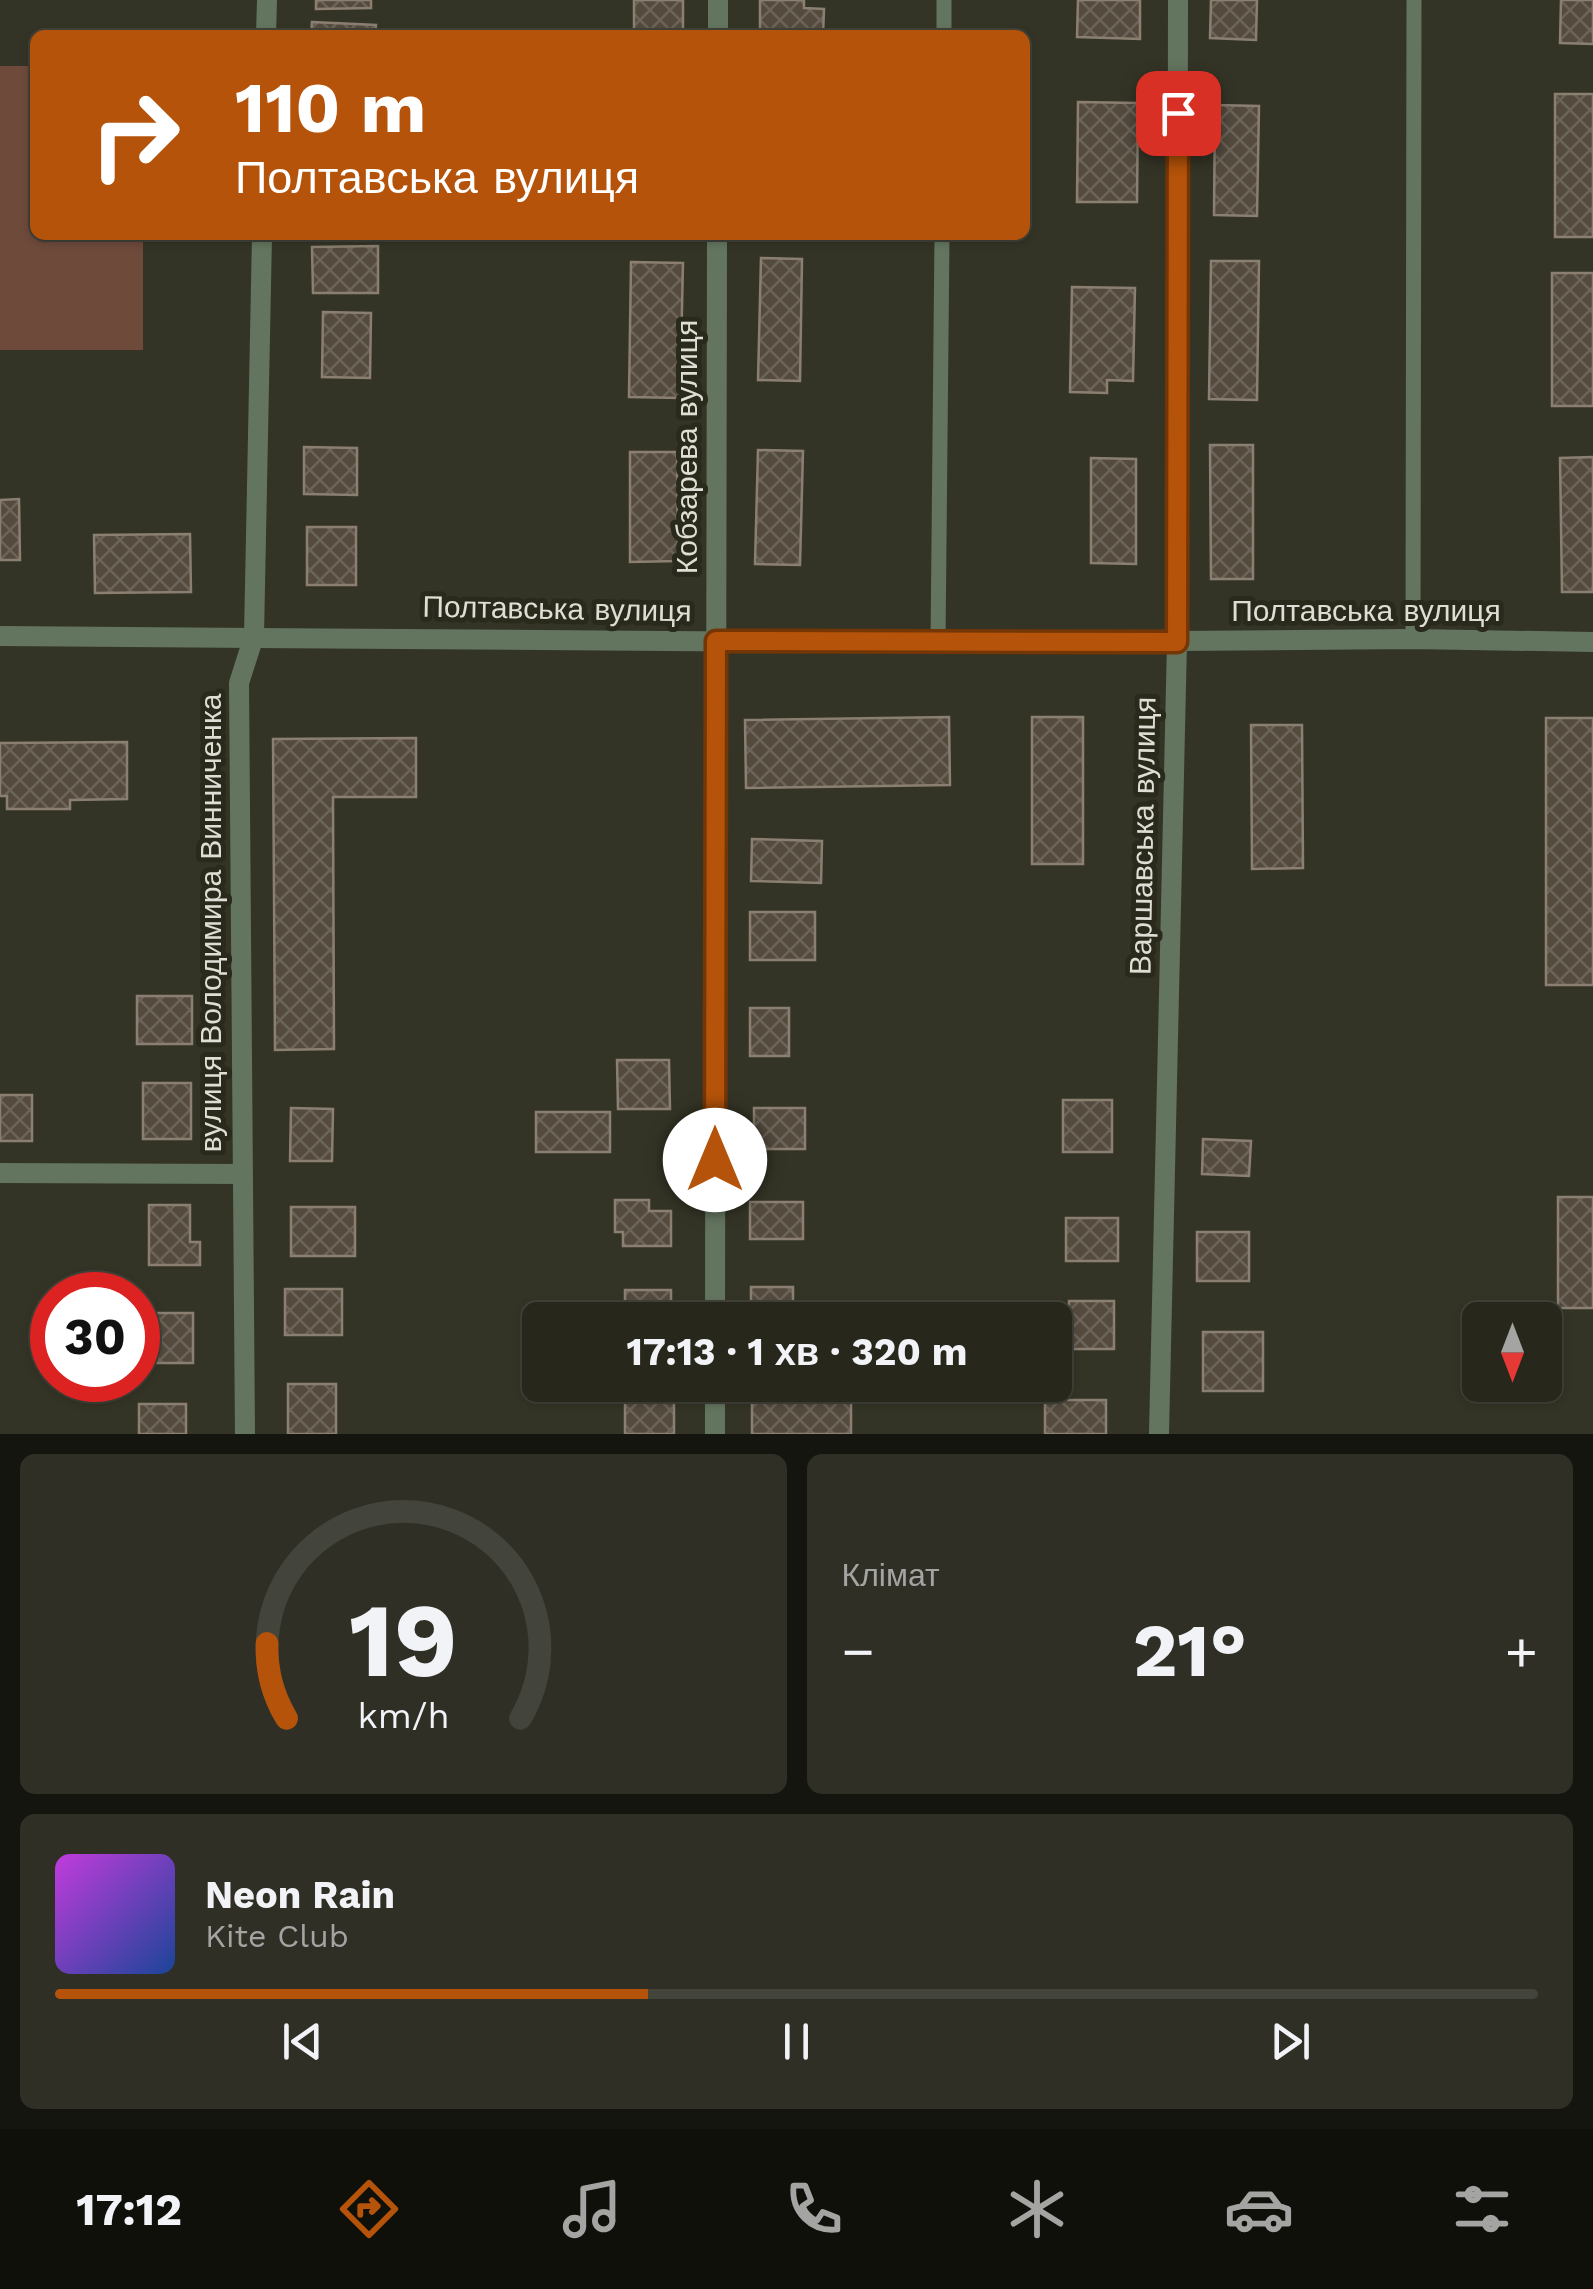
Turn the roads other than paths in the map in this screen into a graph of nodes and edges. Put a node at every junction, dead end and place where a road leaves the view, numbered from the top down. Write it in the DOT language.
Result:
graph roads {
  1 [pos="267,0"];
  2 [pos="718,0"];
  3 [pos="944,0"];
  4 [pos="1178,0"];
  5 [pos="1414,0"];
  6 [pos="266,30"];
  7 [pos="718,30"];
  8 [pos="944,30"];
  9 [pos="262,240"];
  10 [pos="718,240"];
  11 [pos="942,240"];
  12 [pos="0,636"];
  13 [pos="254,636"];
  14 [pos="1413,639"];
  15 [pos="716,641"];
  16 [pos="1177,642"];
  17 [pos="1593,642"];
  18 [pos="938,643"];
  19 [pos="0,1173"];
  20 [pos="242,1174"];
  21 [pos="715,1302"];
  22 [pos="715,1402"];
  23 [pos="245,1434"];
  24 [pos="715,1434"];
  25 [pos="1159,1434"];
  1 -- 6 [label="street"];
  2 -- 7 [label="street"];
  3 -- 8 [label="lane"];
  4 -- 16 [label="street, Варшавська вулиця"];
  5 -- 14 [label="lane"];
  9 -- 13 [label="street, вулиця Володимира Винниченка"];
  10 -- 15 [label="street, Кобзарева вулиця"];
  11 -- 18 [label="lane"];
  12 -- 13 [label="street, Полтавська вулиця"];
  13 -- 15 [label="street, Полтавська вулиця"];
  13 -- 20 [label="street, вулиця Володимира Винниченка"];
  14 -- 16 [label="street, Полтавська вулиця"];
  14 -- 17 [label="street, Полтавська вулиця"];
  15 -- 18 [label="street, Полтавська вулиця"];
  15 -- 21 [label="street, Кобзарева вулиця"];
  16 -- 18 [label="street, Полтавська вулиця"];
  16 -- 25 [label="street, Варшавська вулиця"];
  19 -- 20 [label="street"];
  20 -- 23 [label="street, вулиця Володимира Винниченка"];
  22 -- 24 [label="street"];
}
